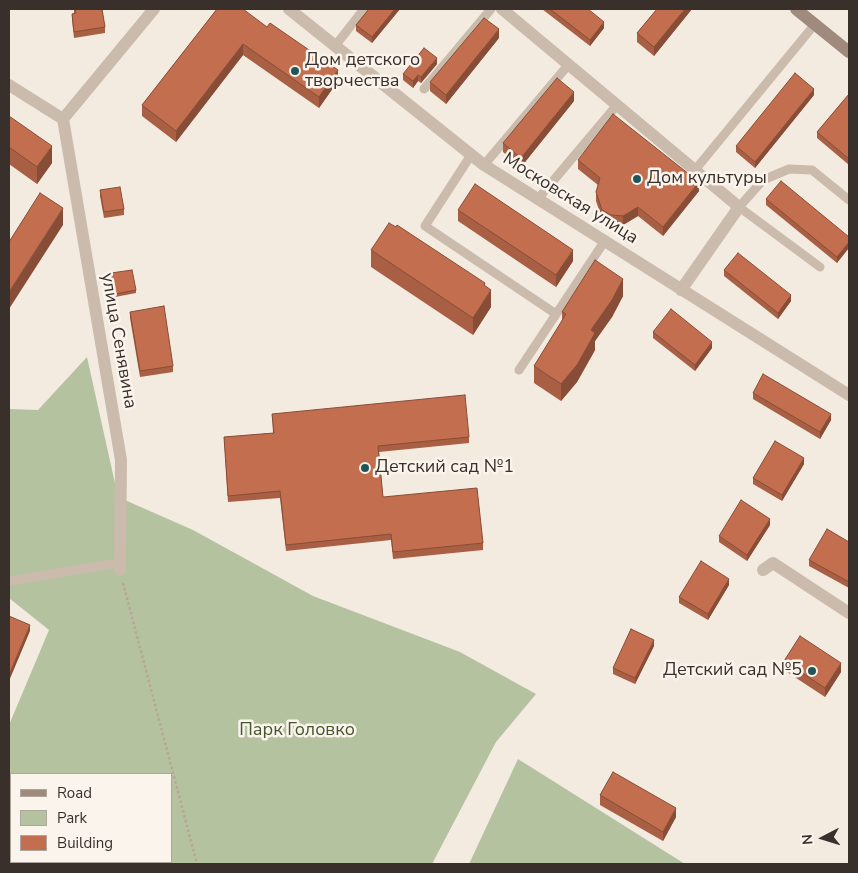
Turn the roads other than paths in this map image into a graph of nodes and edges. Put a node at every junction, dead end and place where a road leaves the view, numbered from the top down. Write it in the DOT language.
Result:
graph roads {
  1 [pos="154,9"];
  2 [pos="289,9"];
  3 [pos="364,9"];
  4 [pos="491,9"];
  5 [pos="502,9"];
  6 [pos="796,9"];
  7 [pos="815,24"];
  8 [pos="335,46"];
  9 [pos="849,52"];
  10 [pos="569,64"];
  11 [pos="9,85"];
  12 [pos="424,89"];
  13 [pos="617,105"];
  14 [pos="63,119"];
  15 [pos="472,155"];
  16 [pos="484,165"];
  17 [pos="695,170"];
  18 [pos="537,200"];
  19 [pos="849,200"];
  20 [pos="739,207"];
  21 [pos="604,242"];
  22 [pos="820,267"];
  23 [pos="681,290"];
  24 [pos="556,314"];
  25 [pos="519,370"];
  26 [pos="849,394"];
  27 [pos="120,566"];
  28 [pos="763,570"];
  29 [pos="9,582"];
  30 [pos="849,613"];
  1 -- 14 [label="street"];
  2 -- 8 [label="street, Московская улица"];
  3 -- 8 [label="lane"];
  4 -- 12 [label="lane"];
  5 -- 10 [label="street"];
  6 -- 7 [label="main road"];
  7 -- 9 [label="main road"];
  7 -- 17 [label="lane"];
  8 -- 15 [label="street, Московская улица"];
  10 -- 13 [label="street"];
  10 -- 16 [label="lane"];
  11 -- 14 [label="street"];
  13 -- 17 [label="street"];
  13 -- 18 [label="lane"];
  14 -- 27 [label="street, улица Сенявина"];
  15 -- 16 [label="street, Московская улица"];
  15 -- 24 [label="lane"];
  16 -- 18 [label="street, Московская улица"];
  17 -- 20 [label="street"];
  18 -- 21 [label="street, Московская улица"];
  19 -- 20 [label="lane"];
  20 -- 22 [label="lane"];
  20 -- 23 [label="street"];
  21 -- 23 [label="street, Московская улица"];
  21 -- 24 [label="lane"];
  23 -- 26 [label="street, Московская улица"];
  24 -- 25 [label="lane"];
  27 -- 29 [label="lane"];
  28 -- 30 [label="street"];
}
